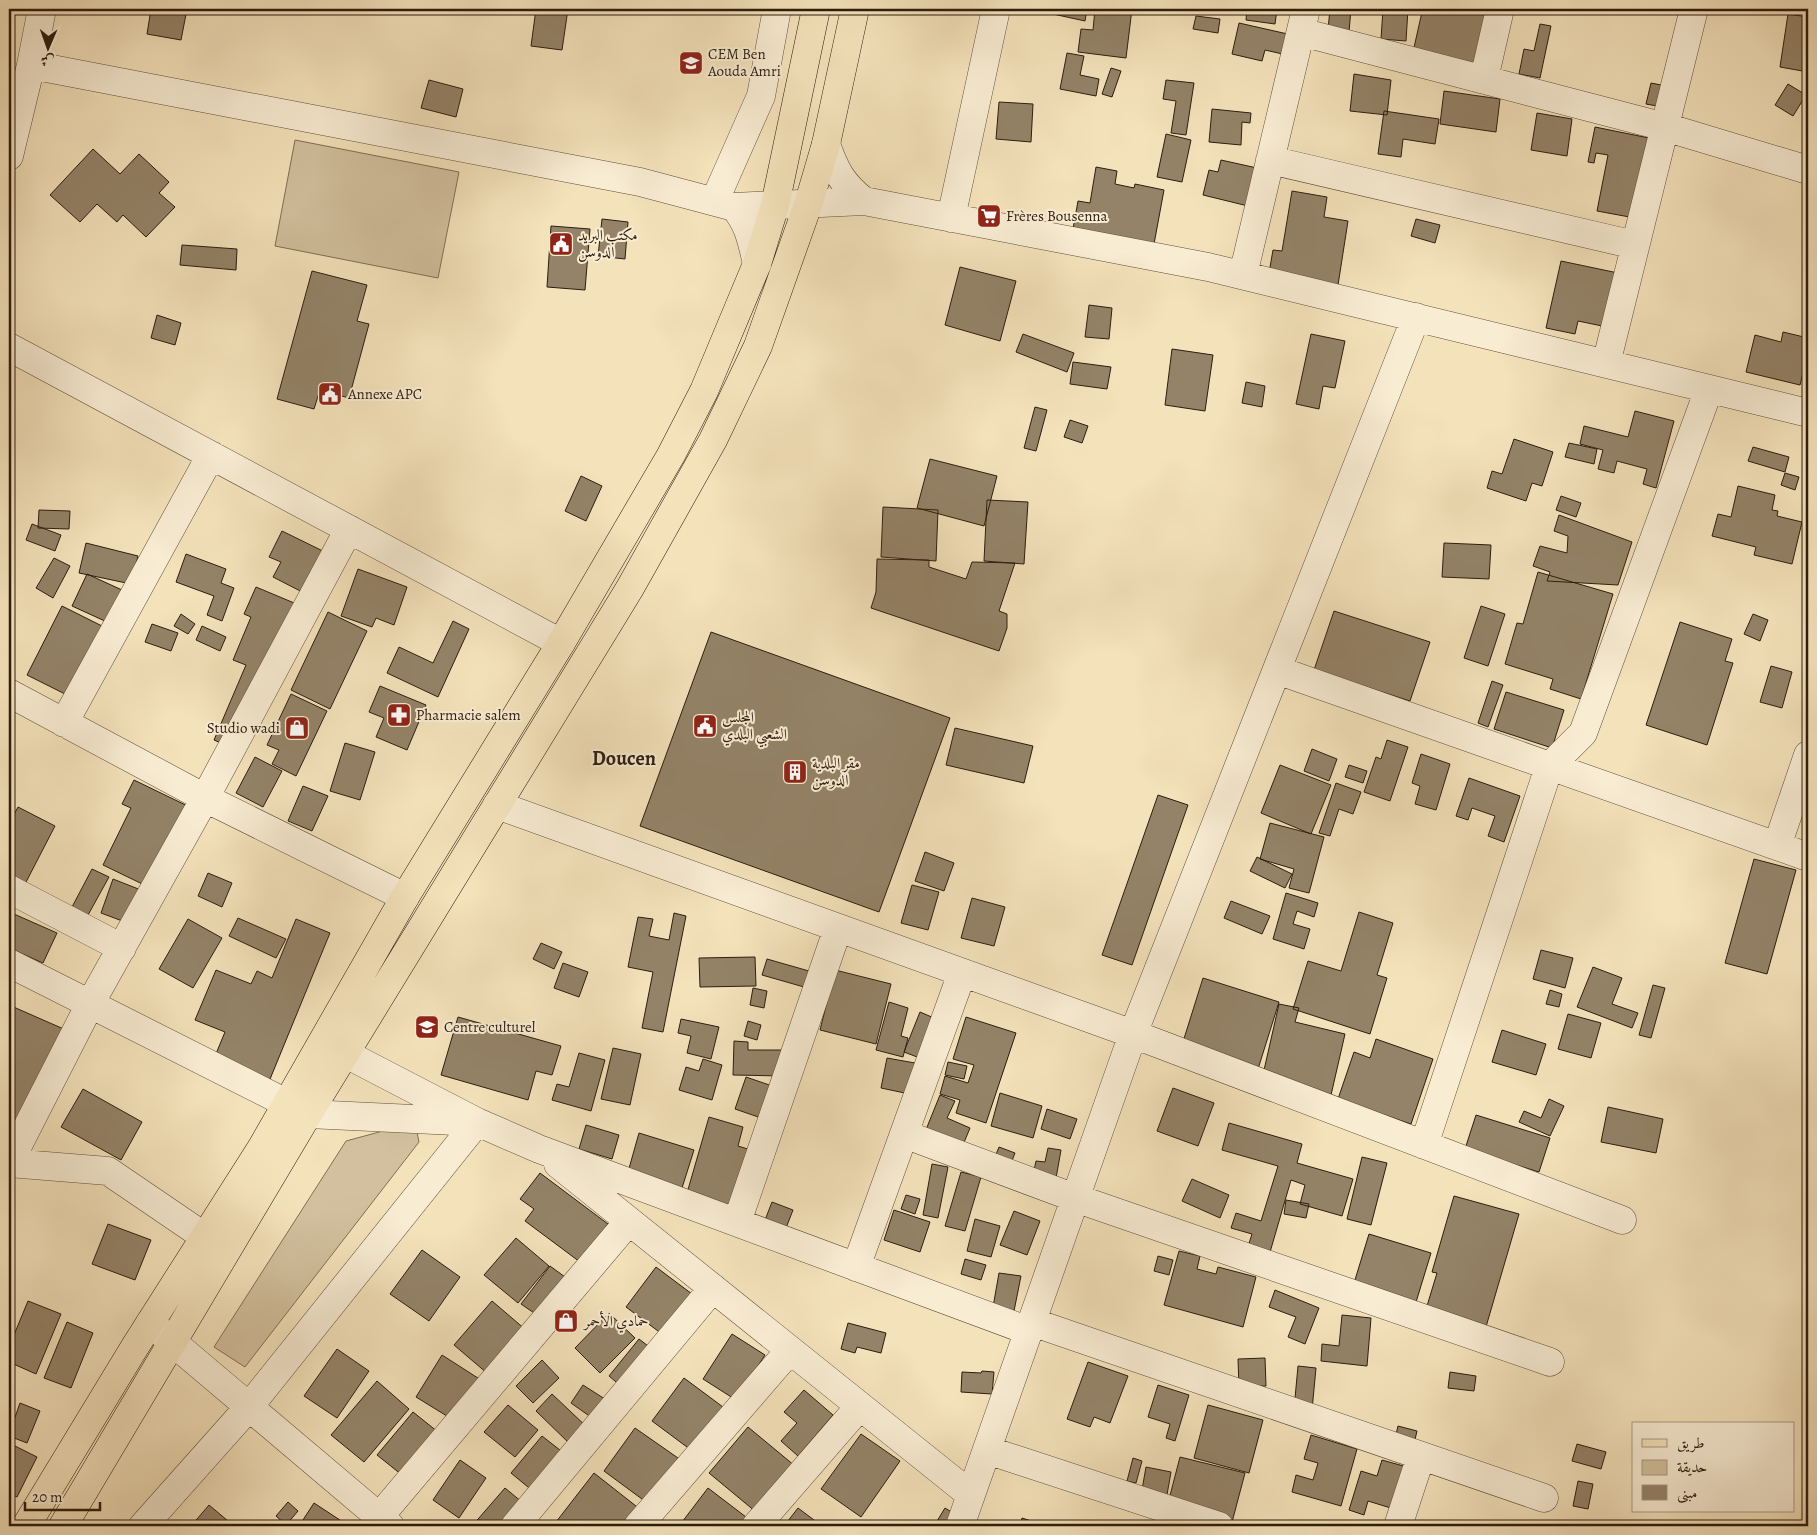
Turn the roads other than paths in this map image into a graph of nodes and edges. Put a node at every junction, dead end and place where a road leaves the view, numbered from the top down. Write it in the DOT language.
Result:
graph roads {
  1 [pos="42,9"];
  2 [pos="776,9"];
  3 [pos="816,9"];
  4 [pos="855,9"];
  5 [pos="996,9"];
  6 [pos="1500,9"];
  7 [pos="1694,9"];
  8 [pos="1304,20"];
  9 [pos="31,65"];
  10 [pos="1484,79"];
  11 [pos="1664,127"];
  12 [pos="826,144"];
  13 [pos="9,156"];
  14 [pos="1270,160"];
  15 [pos="1808,170"];
  16 [pos="864,201"];
  17 [pos="809,202"];
  18 [pos="724,204"];
  19 [pos="775,205"];
  20 [pos="951,218"];
  21 [pos="1635,245"];
  22 [pos="794,247"];
  23 [pos="757,264"];
  24 [pos="1243,275"];
  25 [pos="1416,317"];
  26 [pos="9,347"];
  27 [pos="1606,364"];
  28 [pos="1709,389"];
  29 [pos="1808,413"];
  30 [pos="211,455"];
  31 [pos="349,529"];
  32 [pos="561,643"];
  33 [pos="1277,670"];
  34 [pos="9,694"];
  35 [pos="64,723"];
  36 [pos="1808,755"];
  37 [pos="1550,767"];
  38 [pos="206,798"];
  39 [pos="497,805"];
  40 [pos="1777,846"];
  41 [pos="1808,857"];
  42 [pos="9,889"];
  43 [pos="405,897"];
  44 [pos="838,928"];
  45 [pos="122,948"];
  46 [pos="9,963"];
  47 [pos="962,973"];
  48 [pos="90,1004"];
  49 [pos="1133,1034"];
  50 [pos="346,1054"];
  51 [pos="298,1109"];
  52 [pos="477,1122"];
  53 [pos="904,1134"];
  54 [pos="1424,1145"];
  55 [pos="539,1149"];
  56 [pos="9,1163"];
  57 [pos="1075,1198"];
  58 [pos="1622,1220"];
  59 [pos="629,1221"];
  60 [pos="737,1222"];
  61 [pos="205,1237"];
  62 [pos="856,1267"];
  63 [pos="713,1288"];
  64 [pos="150,1323"];
  65 [pos="1031,1326"];
  66 [pos="174,1343"];
  67 [pos="790,1350"];
  68 [pos="1550,1362"];
  69 [pos="860,1406"];
  70 [pos="248,1408"];
  71 [pos="987,1450"];
  72 [pos="1421,1456"];
  73 [pos="971,1495"];
  74 [pos="1544,1498"];
  75 [pos="385,1522"];
  76 [pos="26,1526"];
  77 [pos="64,1526"];
  78 [pos="143,1526"];
  79 [pos="515,1526"];
  80 [pos="638,1526"];
  81 [pos="756,1526"];
  82 [pos="960,1526"];
  83 [pos="1219,1526"];
  84 [pos="1398,1526"];
  1 -- 9 [label="street"];
  2 -- 18 [label="street"];
  3 -- 19 [label="main road"];
  4 -- 12 [label="main road"];
  5 -- 20 [label="street"];
  6 -- 10 [label="street"];
  7 -- 11 [label="street"];
  8 -- 10 [label="street"];
  8 -- 14 [label="street"];
  9 -- 13 [label="street"];
  9 -- 18 [label="street"];
  10 -- 11 [label="street"];
  11 -- 15 [label="street"];
  11 -- 21 [label="street"];
  12 -- 16 [label="street"];
  12 -- 17 [label="main road"];
  14 -- 21 [label="street"];
  14 -- 24 [label="street"];
  16 -- 17 [label="street"];
  16 -- 20 [label="street"];
  16 -- 22 [label="street"];
  17 -- 19 [label="street"];
  17 -- 22 [label="main road"];
  18 -- 19 [label="street"];
  18 -- 23 [label="street"];
  19 -- 23 [label="main road"];
  20 -- 24 [label="street"];
  21 -- 27 [label="street"];
  22 -- 39 [label="main road"];
  23 -- 32 [label="main road"];
  24 -- 25 [label="street"];
  25 -- 27 [label="street"];
  25 -- 33 [label="street"];
  26 -- 30 [label="street"];
  27 -- 28 [label="street"];
  28 -- 29 [label="street"];
  28 -- 37 [label="street"];
  30 -- 31 [label="street"];
  30 -- 35 [label="street"];
  31 -- 32 [label="street"];
  31 -- 38 [label="street"];
  32 -- 43 [label="main road"];
  33 -- 37 [label="street"];
  33 -- 49 [label="street"];
  34 -- 35 [label="street"];
  35 -- 38 [label="street"];
  36 -- 40 [label="street"];
  37 -- 40 [label="street"];
  37 -- 54 [label="street"];
  38 -- 43 [label="street"];
  38 -- 45 [label="street"];
  39 -- 44 [label="street"];
  39 -- 50 [label="main road"];
  40 -- 41 [label="street"];
  42 -- 45 [label="street"];
  43 -- 51 [label="main road"];
  44 -- 47 [label="street"];
  44 -- 60 [label="street"];
  45 -- 48 [label="street"];
  46 -- 48 [label="street"];
  47 -- 49 [label="street"];
  47 -- 53 [label="street"];
  48 -- 51 [label="street"];
  48 -- 56 [label="street"];
  49 -- 54 [label="street"];
  49 -- 57 [label="street"];
  50 -- 51 [label="main road"];
  50 -- 52 [label="street"];
  51 -- 52 [label="street"];
  51 -- 61 [label="main road"];
  51 -- 66 [label="main road"];
  52 -- 55 [label="street"];
  52 -- 70 [label="street"];
  53 -- 57 [label="street"];
  53 -- 62 [label="street"];
  54 -- 58 [label="street"];
  55 -- 59 [label="street"];
  55 -- 60 [label="street"];
  56 -- 61 [label="street"];
  57 -- 65 [label="street"];
  57 -- 68 [label="street"];
  59 -- 63 [label="street"];
  59 -- 75 [label="street"];
  60 -- 62 [label="street"];
  61 -- 64 [label="main road"];
  62 -- 65 [label="street"];
  63 -- 67 [label="street"];
  63 -- 79 [label="street"];
  64 -- 66 [label="street"];
  64 -- 76 [label="main road"];
  65 -- 71 [label="street"];
  65 -- 72 [label="street"];
  66 -- 70 [label="street"];
  66 -- 77 [label="main road"];
  67 -- 69 [label="street"];
  67 -- 80 [label="street"];
  69 -- 73 [label="street"];
  69 -- 81 [label="street"];
  70 -- 75 [label="street"];
  70 -- 78 [label="street"];
  71 -- 73 [label="street"];
  71 -- 83 [label="street"];
  72 -- 74 [label="street"];
  72 -- 84 [label="street"];
  73 -- 82 [label="street"];
}
